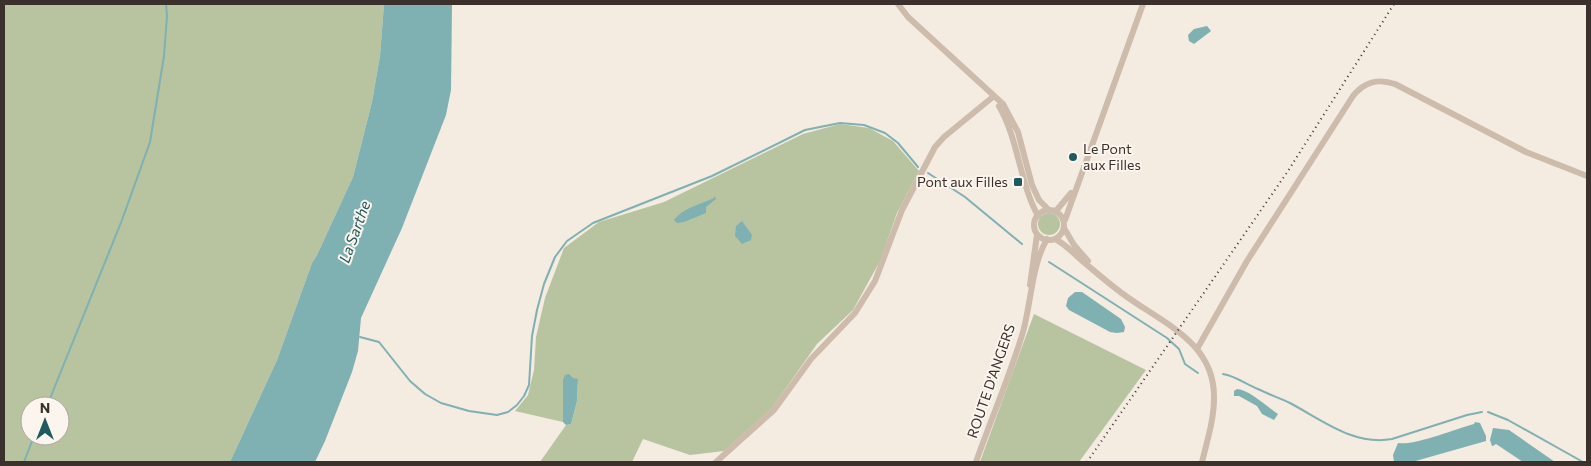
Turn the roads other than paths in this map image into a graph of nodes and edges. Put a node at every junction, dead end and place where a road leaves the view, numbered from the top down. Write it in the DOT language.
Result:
graph roads {
  1 [pos="898,4"];
  2 [pos="1143,4"];
  3 [pos="994,96"];
  4 [pos="1079,176"];
  5 [pos="1587,176"];
  6 [pos="1052,211"];
  7 [pos="1038,216"];
  8 [pos="1064,220"];
  9 [pos="1064,228"];
  10 [pos="1037,235"];
  11 [pos="1056,238"];
  12 [pos="1048,239"];
  13 [pos="1096,272"];
  14 [pos="1029,307"];
  15 [pos="1211,324"];
  16 [pos="1191,342"];
  17 [pos="1197,349"];
  18 [pos="716,462"];
  19 [pos="976,462"];
  20 [pos="1202,462"];
  1 -- 3 [label="street"];
  2 -- 4 [label="street"];
  3 -- 6 [label="street"];
  3 -- 7 [label="street"];
  3 -- 18 [label="street"];
  4 -- 6 [label="street"];
  4 -- 8 [label="street"];
  5 -- 15 [label="street"];
  6 -- 7 [label="street"];
  6 -- 8 [label="street"];
  7 -- 10 [label="street"];
  8 -- 9 [label="street"];
  9 -- 11 [label="street"];
  9 -- 13 [label="street"];
  10 -- 12 [label="street"];
  10 -- 14 [label="street, ROUTE D'ANGERS"];
  11 -- 12 [label="street"];
  11 -- 13 [label="street"];
  12 -- 14 [label="street, ROUTE D'ANGERS"];
  13 -- 16 [label="street"];
  14 -- 19 [label="street, ROUTE D'ANGERS"];
  15 -- 16 [label="street"];
  15 -- 17 [label="street"];
  16 -- 17 [label="street"];
  17 -- 20 [label="street"];
}
